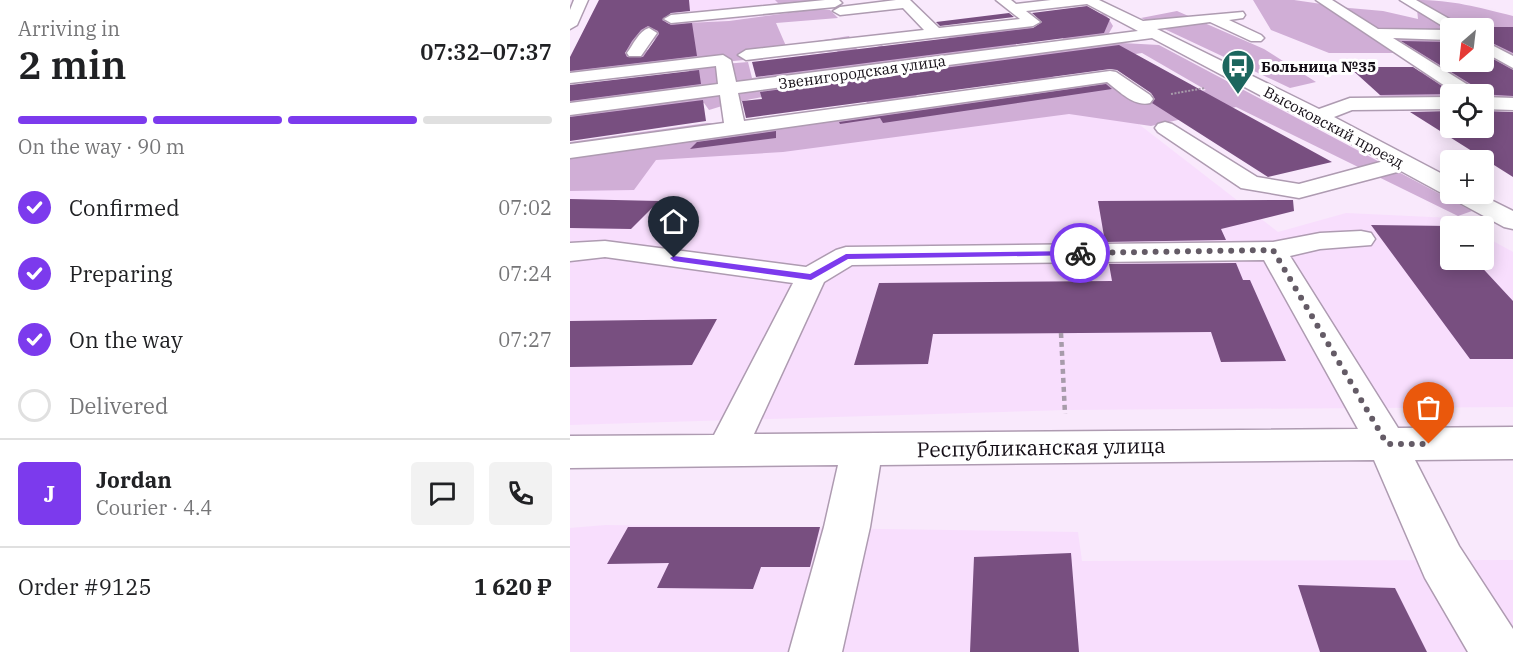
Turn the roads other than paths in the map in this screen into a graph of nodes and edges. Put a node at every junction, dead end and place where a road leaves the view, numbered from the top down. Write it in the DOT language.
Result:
graph roads {
  1 [pos="581,0"];
  2 [pos="1088,0"];
  3 [pos="1323,0"];
  4 [pos="1407,0"];
  5 [pos="904,2"];
  6 [pos="1008,4"];
  7 [pos="836,5"];
  8 [pos="1238,15"];
  9 [pos="1212,18"];
  10 [pos="671,19"];
  11 [pos="1440,19"];
  12 [pos="1148,23"];
  13 [pos="570,25"];
  14 [pos="981,28"];
  15 [pos="649,33"];
  16 [pos="936,33"];
  17 [pos="1376,33"];
  18 [pos="1440,35"];
  19 [pos="1256,38"];
  20 [pos="860,42"];
  21 [pos="1494,47"];
  22 [pos="1513,48"];
  23 [pos="657,51"];
  24 [pos="1010,52"];
  25 [pos="1494,52"];
  26 [pos="635,53"];
  27 [pos="614,55"];
  28 [pos="746,55"];
  29 [pos="1513,63"];
  30 [pos="873,71"];
  31 [pos="570,78"];
  32 [pos="1454,84"];
  33 [pos="1053,85"];
  34 [pos="729,89"];
  35 [pos="1143,99"];
  36 [pos="1440,103"];
  37 [pos="1494,104"];
  38 [pos="1513,104"];
  39 [pos="895,107"];
  40 [pos="570,109"];
  41 [pos="1318,116"];
  42 [pos="735,128"];
  43 [pos="1166,128"];
  44 [pos="570,151"];
  45 [pos="1403,163"];
  46 [pos="1440,183"];
  47 [pos="1480,204"];
  48 [pos="1513,221"];
  49 [pos="1361,239"];
  50 [pos="1273,250"];
  51 [pos="570,252"];
  52 [pos="811,277"];
  53 [pos="1513,443"];
  54 [pos="1387,444"];
  55 [pos="862,449"];
  56 [pos="726,450"];
  57 [pos="570,452"];
  58 [pos="815,652"];
  59 [pos="1497,652"];
  1 -- 13 [label="street"];
  2 -- 6 [label="street"];
  2 -- 12 [label="street, Высоковский проезд"];
  3 -- 17 [label="street"];
  4 -- 11 [label="street"];
  5 -- 7 [label="street"];
  5 -- 16 [label="street"];
  6 -- 14 [label="street"];
  7 -- 10 [label="street"];
  7 -- 20 [label="street"];
  8 -- 9 [label="street, Звенигородская улица"];
  9 -- 12 [label="street, Звенигородская улица"];
  9 -- 19 [label="street"];
  12 -- 24 [label="street, Звенигородская улица"];
  12 -- 41 [label="street, Высоковский проезд"];
  14 -- 16 [label="street"];
  14 -- 24 [label="street"];
  15 -- 26 [label="street"];
  16 -- 20 [label="street"];
  17 -- 18 [label="street"];
  17 -- 32 [label="street"];
  20 -- 28 [label="street"];
  20 -- 30 [label="street"];
  21 -- 22 [label="street"];
  23 -- 26 [label="street"];
  24 -- 30 [label="street, Звенигородская улица"];
  24 -- 33 [label="street"];
  25 -- 29 [label="street"];
  26 -- 27 [label="street"];
  30 -- 34 [label="street, Звенигородская улица"];
  30 -- 39 [label="street"];
  31 -- 34 [label="street"];
  33 -- 35 [label="street"];
  33 -- 39 [label="street"];
  34 -- 40 [label="street, Звенигородская улица"];
  34 -- 42 [label="street"];
  36 -- 41 [label="street"];
  37 -- 38 [label="street"];
  39 -- 42 [label="street"];
  41 -- 45 [label="street, Высоковский проезд"];
  42 -- 44 [label="street"];
  43 -- 45 [label="street"];
  45 -- 46 [label="street, Высоковский проезд"];
  47 -- 48 [label="street"];
  49 -- 50 [label="street"];
  50 -- 52 [label="street"];
  50 -- 54 [label="street"];
  51 -- 52 [label="street"];
  52 -- 56 [label="street"];
  53 -- 54 [label="street, Республиканская улица"];
  54 -- 55 [label="street, Республиканская улица"];
  54 -- 59 [label="street"];
  55 -- 56 [label="street, Республиканская улица"];
  55 -- 58 [label="street"];
  56 -- 57 [label="street, Республиканская улица"];
}
